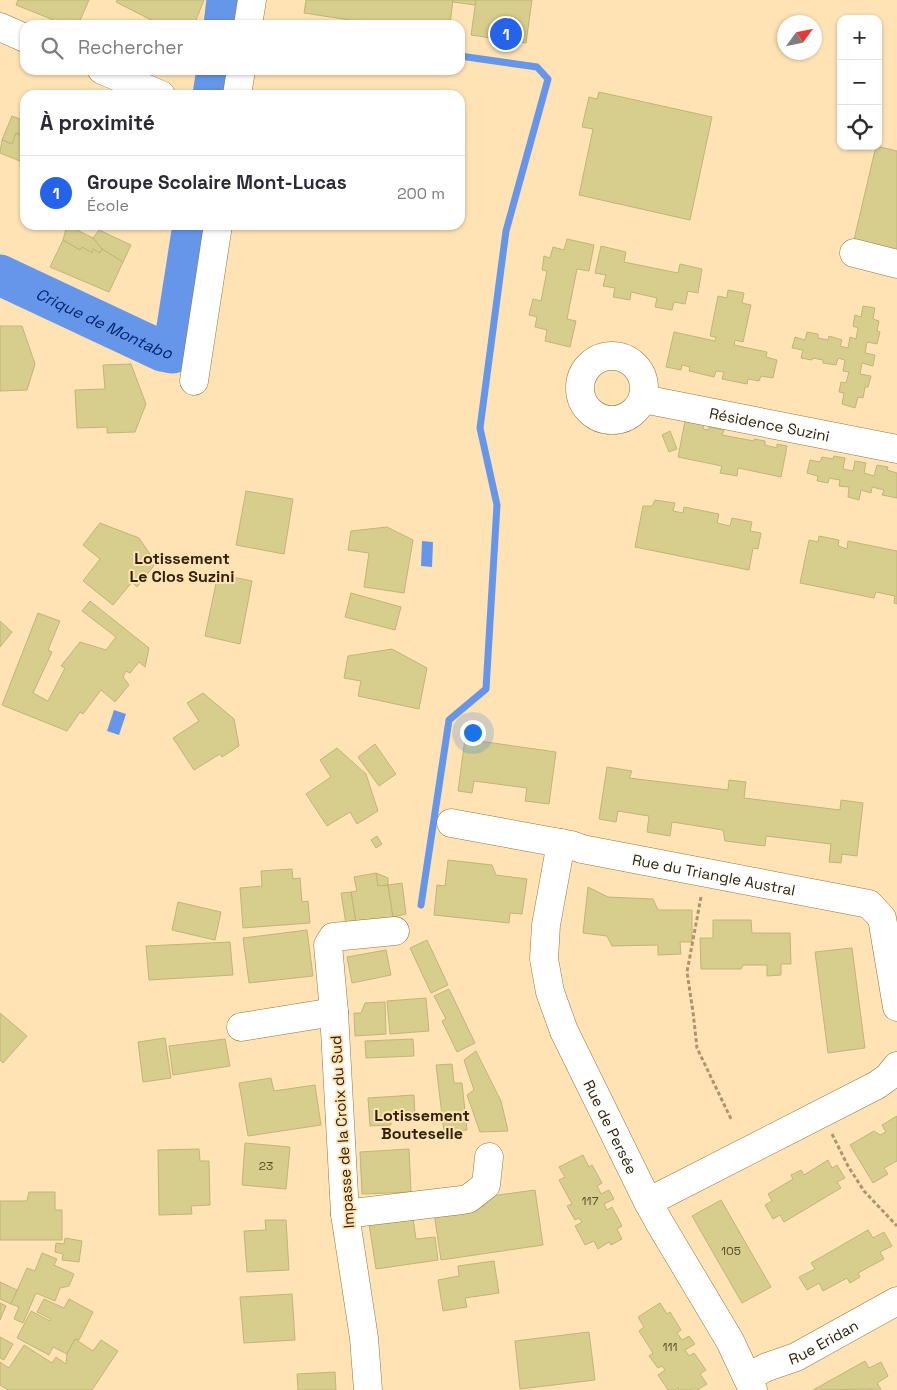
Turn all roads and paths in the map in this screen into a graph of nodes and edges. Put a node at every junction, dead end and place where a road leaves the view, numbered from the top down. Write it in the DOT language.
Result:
graph roads {
  1 [pos="252,0"];
  2 [pos="249,20"];
  3 [pos="0,27"];
  4 [pos="20,36"];
  5 [pos="114,75"];
  6 [pos="240,75"];
  7 [pos="149,90"];
  8 [pos="238,90"];
  9 [pos="217,230"];
  10 [pos="854,253"];
  11 [pos="897,264"];
  12 [pos="194,381"];
  13 [pos="643,399"];
  14 [pos="897,449"];
  15 [pos="451,823"];
  16 [pos="561,843"];
  17 [pos="702,892"];
  18 [pos="395,931"];
  19 [pos="897,1007"];
  20 [pos="334,1012"];
  21 [pos="241,1027"];
  22 [pos="897,1066"];
  23 [pos="732,1121"];
  24 [pos="829,1127"];
  25 [pos="489,1157"];
  26 [pos="648,1202"];
  27 [pos="345,1214"];
  28 [pos="897,1226"];
  29 [pos="897,1301"];
  30 [pos="750,1383"];
  31 [pos="368,1390"];
  1 -- 2 [label="street"];
  3 -- 4 [label="street"];
  5 -- 7 [label="street"];
  6 -- 8 [label="street"];
  9 -- 12 [label="street"];
  10 -- 11 [label="street"];
  13 -- 14 [label="street, Résidence Suzini"];
  15 -- 16 [label="street, Rue du Triangle Austral"];
  16 -- 19 [label="street, Rue du Triangle Austral"];
  16 -- 26 [label="street, Rue de Persée"];
  17 -- 23 [label="path"];
  18 -- 20 [label="street, Impasse de la Croix du Sud"];
  20 -- 21 [label="street"];
  20 -- 27 [label="street, Impasse de la Croix du Sud"];
  22 -- 26 [label="street"];
  24 -- 28 [label="path"];
  25 -- 27 [label="street"];
  26 -- 30 [label="street, Rue de Persée"];
  27 -- 31 [label="street, Impasse de la Croix du Sud"];
  29 -- 30 [label="street, Rue Eridan"];
}
